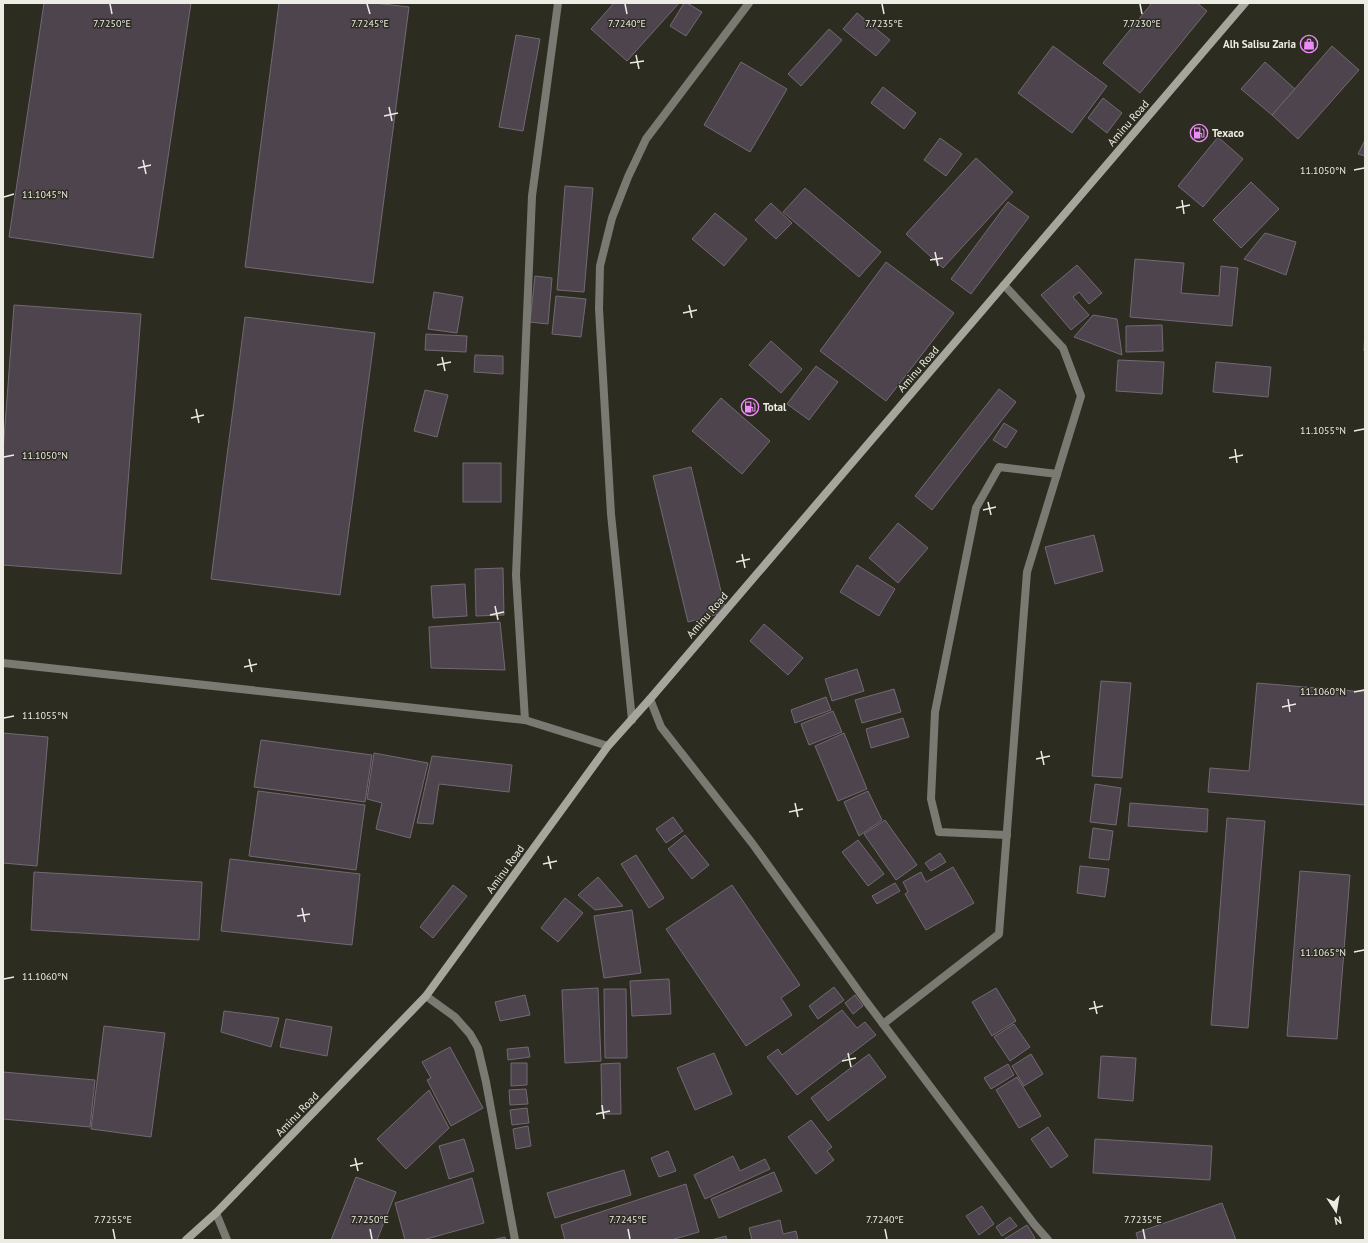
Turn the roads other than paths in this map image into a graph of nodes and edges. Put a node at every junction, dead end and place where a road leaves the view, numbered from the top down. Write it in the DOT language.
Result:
graph roads {
  1 [pos="558,3"];
  2 [pos="749,3"];
  3 [pos="1245,3"];
  4 [pos="1004,286"];
  5 [pos="1057,474"];
  6 [pos="3,663"];
  7 [pos="650,699"];
  8 [pos="525,720"];
  9 [pos="632,720"];
  10 [pos="608,746"];
  11 [pos="1007,836"];
  12 [pos="426,996"];
  13 [pos="883,1024"];
  14 [pos="216,1213"];
  15 [pos="186,1240"];
  16 [pos="227,1240"];
  17 [pos="515,1240"];
  18 [pos="1048,1240"];
  1 -- 8 [label="street"];
  2 -- 9 [label="street"];
  3 -- 4 [label="street, Aminu Road"];
  4 -- 5 [label="street"];
  4 -- 7 [label="street, Aminu Road"];
  5 -- 11 [label="street"];
  5 -- 11 [label="street"];
  6 -- 8 [label="street"];
  7 -- 9 [label="street, Aminu Road"];
  7 -- 13 [label="street"];
  8 -- 10 [label="street"];
  9 -- 10 [label="street, Aminu Road"];
  10 -- 12 [label="street, Aminu Road"];
  11 -- 13 [label="street"];
  12 -- 14 [label="street, Aminu Road"];
  12 -- 17 [label="street"];
  13 -- 18 [label="street"];
  14 -- 15 [label="street, Aminu Road"];
  14 -- 16 [label="street"];
}
